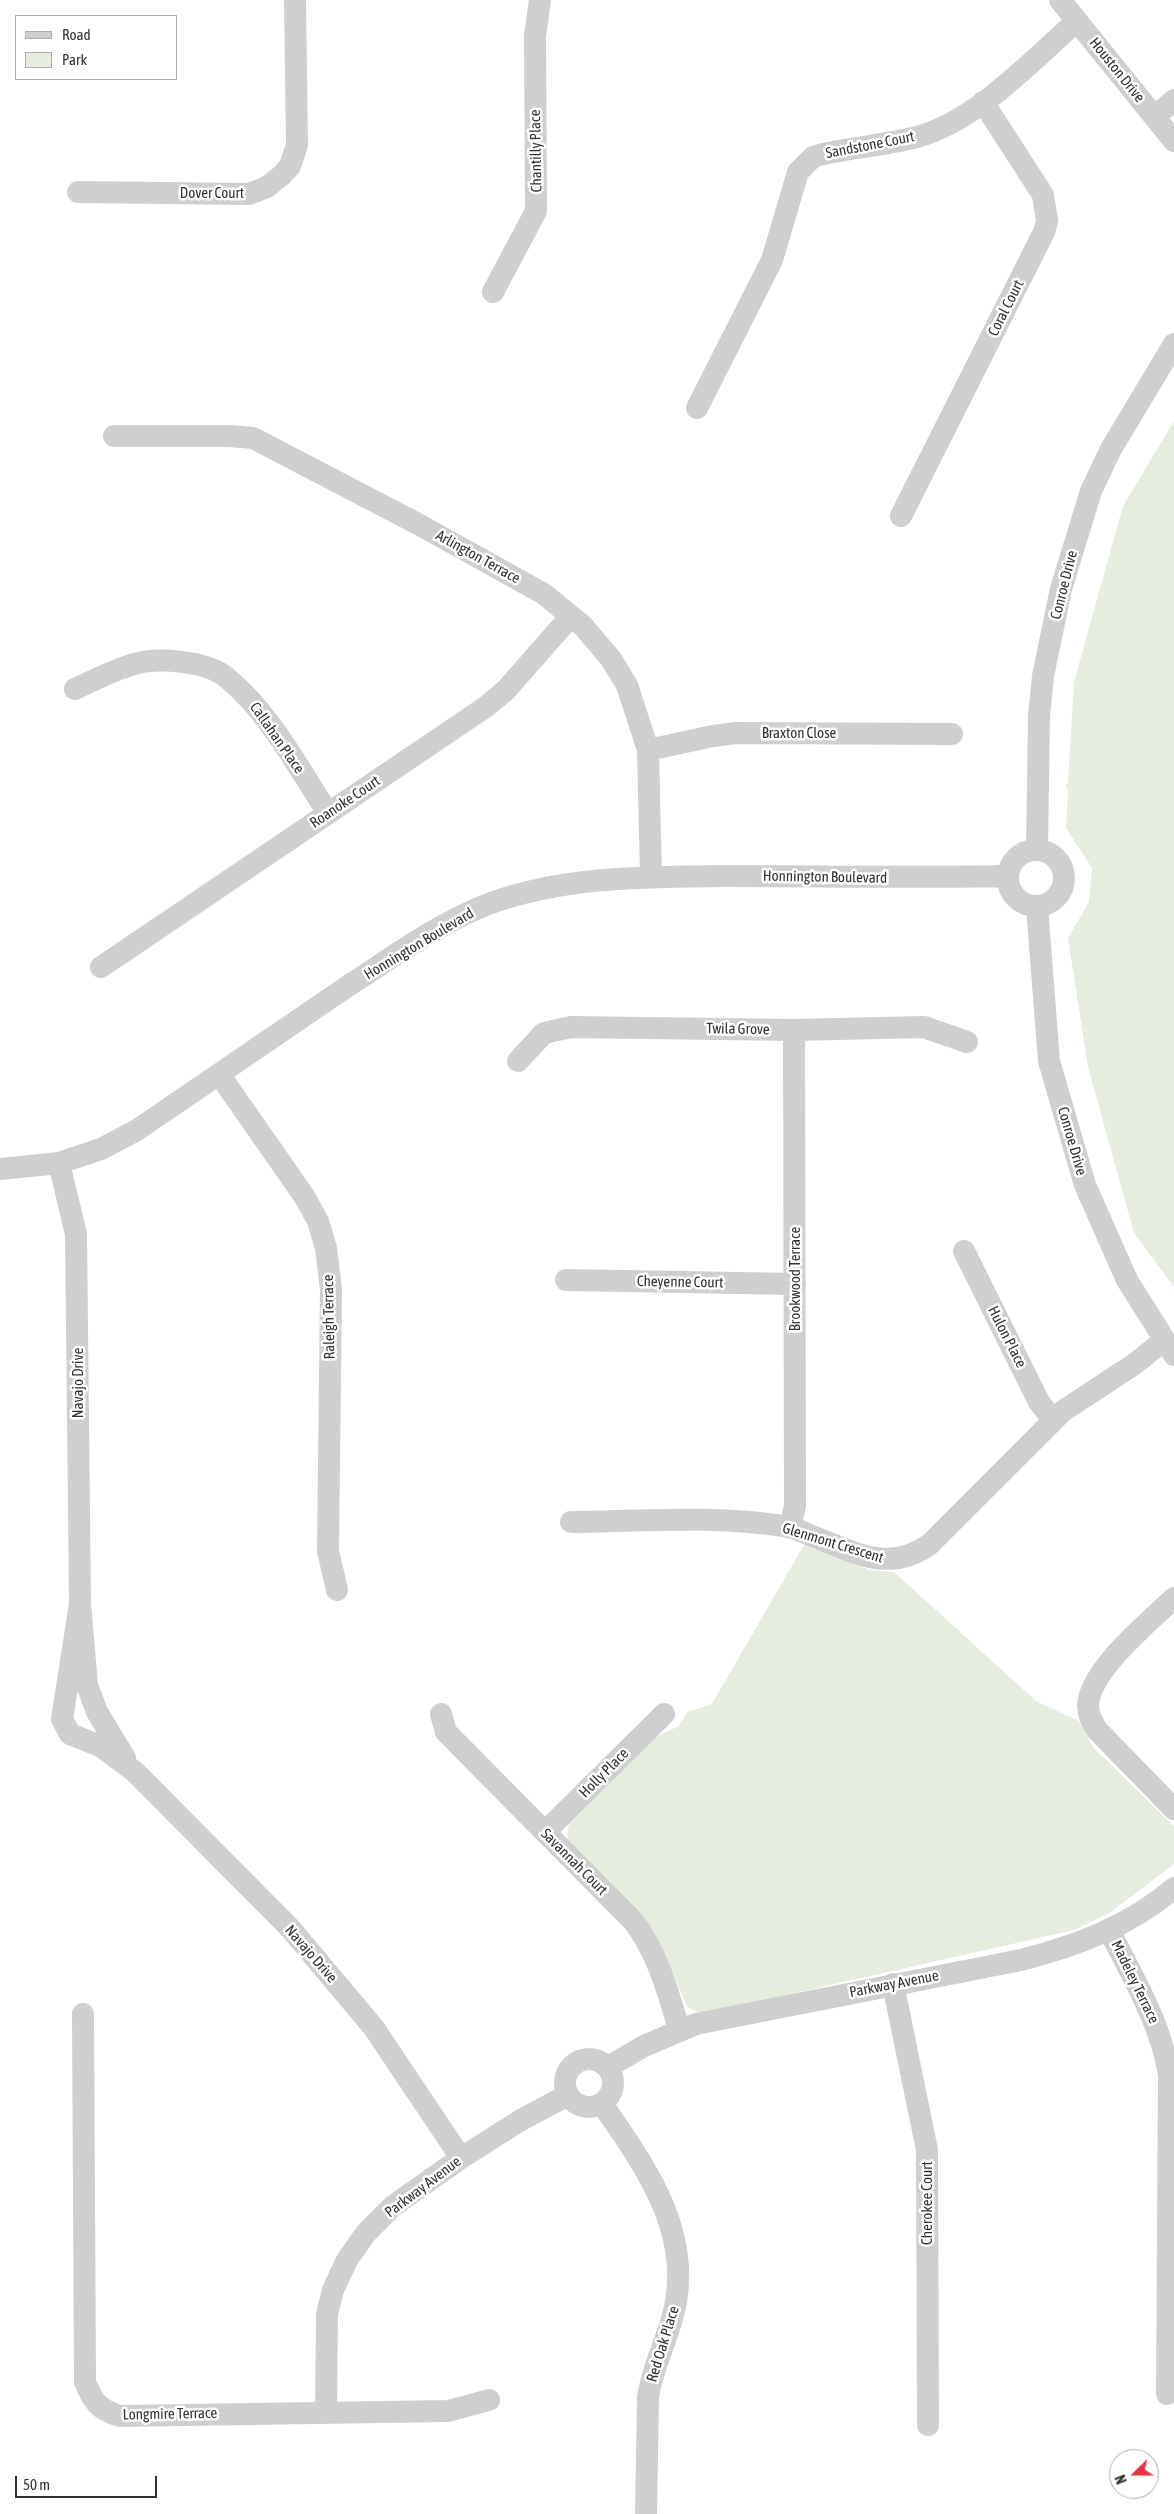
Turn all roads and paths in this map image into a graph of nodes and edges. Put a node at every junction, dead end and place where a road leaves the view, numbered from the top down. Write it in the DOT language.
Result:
graph roads {
  1 [pos="295,0"];
  2 [pos="540,0"];
  3 [pos="1060,0"];
  4 [pos="1077,21"];
  5 [pos="1174,100"];
  6 [pos="983,102"];
  7 [pos="1155,117"];
  8 [pos="1174,141"];
  9 [pos="78,192"];
  10 [pos="493,292"];
  11 [pos="1174,344"];
  12 [pos="697,408"];
  13 [pos="114,436"];
  14 [pos="901,516"];
  15 [pos="571,616"];
  16 [pos="75,689"];
  17 [pos="952,734"];
  18 [pos="648,750"];
  19 [pos="328,814"];
  20 [pos="1037,849"];
  21 [pos="1008,876"];
  22 [pos="651,877"];
  23 [pos="1037,907"];
  24 [pos="101,967"];
  25 [pos="794,1030"];
  26 [pos="967,1042"];
  27 [pos="518,1060"];
  28 [pos="219,1074"];
  29 [pos="59,1163"];
  30 [pos="0,1169"];
  31 [pos="964,1252"];
  32 [pos="566,1280"];
  33 [pos="795,1284"];
  34 [pos="1169,1348"];
  35 [pos="1054,1420"];
  36 [pos="571,1522"];
  37 [pos="790,1527"];
  38 [pos="337,1590"];
  39 [pos="1174,1598"];
  40 [pos="80,1604"];
  41 [pos="441,1714"];
  42 [pos="664,1714"];
  43 [pos="134,1771"];
  44 [pos="1174,1809"];
  45 [pos="545,1832"];
  46 [pos="1174,1888"];
  47 [pos="1109,1930"];
  48 [pos="894,1984"];
  49 [pos="83,2014"];
  50 [pos="680,2029"];
  51 [pos="608,2067"];
  52 [pos="568,2096"];
  53 [pos="602,2104"];
  54 [pos="461,2158"];
  55 [pos="1167,2394"];
  56 [pos="488,2400"];
  57 [pos="326,2411"];
  58 [pos="928,2425"];
  59 [pos="646,2514"];
  1 -- 9 [label="street, Dover Court"];
  2 -- 10 [label="street, Chantilly Place"];
  3 -- 4 [label="street, Houston Drive"];
  4 -- 6 [label="street, Sandstone Court"];
  4 -- 7 [label="street, Houston Drive"];
  5 -- 7 [label="street"];
  6 -- 12 [label="street, Sandstone Court"];
  6 -- 14 [label="street, Coral Court"];
  7 -- 8 [label="street, Houston Drive"];
  11 -- 20 [label="street, Conroe Drive"];
  13 -- 15 [label="street, Arlington Terrace"];
  15 -- 18 [label="street, Arlington Terrace"];
  15 -- 19 [label="street, Roanoke Court"];
  16 -- 19 [label="street, Callahan Place"];
  17 -- 18 [label="street, Braxton Close"];
  18 -- 22 [label="street, Arlington Terrace"];
  19 -- 24 [label="street, Roanoke Court"];
  20 -- 21 [label="street"];
  20 -- 23 [label="street"];
  21 -- 22 [label="street, Honnington Boulevard"];
  21 -- 23 [label="street"];
  22 -- 28 [label="street, Honnington Boulevard"];
  23 -- 34 [label="street, Conroe Drive"];
  25 -- 26 [label="street, Twila Grove"];
  25 -- 27 [label="street, Twila Grove"];
  25 -- 33 [label="street, Brookwood Terrace"];
  28 -- 29 [label="street, Honnington Boulevard"];
  28 -- 38 [label="street, Raleigh Terrace"];
  29 -- 30 [label="street, Honnington Boulevard"];
  29 -- 40 [label="street, Navajo Drive"];
  31 -- 35 [label="street, Hulon Place"];
  32 -- 33 [label="street, Cheyenne Court"];
  33 -- 37 [label="street, Brookwood Terrace"];
  34 -- 35 [label="street, Glenmont Crescent"];
  35 -- 37 [label="street, Glenmont Crescent"];
  36 -- 37 [label="street, Glenmont Crescent"];
  39 -- 44 [label="street"];
  40 -- 43 [label="street, Navajo Drive"];
  40 -- 43 [label="street, Navajo Drive"];
  41 -- 45 [label="street, Savannah Court"];
  42 -- 45 [label="street, Holly Place"];
  43 -- 54 [label="street, Navajo Drive"];
  45 -- 50 [label="street, Savannah Court"];
  46 -- 47 [label="street, Parkway Avenue"];
  47 -- 48 [label="street, Parkway Avenue"];
  47 -- 55 [label="street, Madeley Terrace"];
  48 -- 50 [label="street, Parkway Avenue"];
  48 -- 58 [label="street, Cherokee Court"];
  49 -- 57 [label="street, Longmire Terrace"];
  50 -- 51 [label="street, Parkway Avenue"];
  51 -- 52 [label="street"];
  51 -- 53 [label="street"];
  52 -- 53 [label="street"];
  52 -- 54 [label="street, Parkway Avenue"];
  53 -- 59 [label="street, Red Oak Place"];
  54 -- 57 [label="street, Parkway Avenue"];
  56 -- 57 [label="street, Longmire Terrace"];
}
